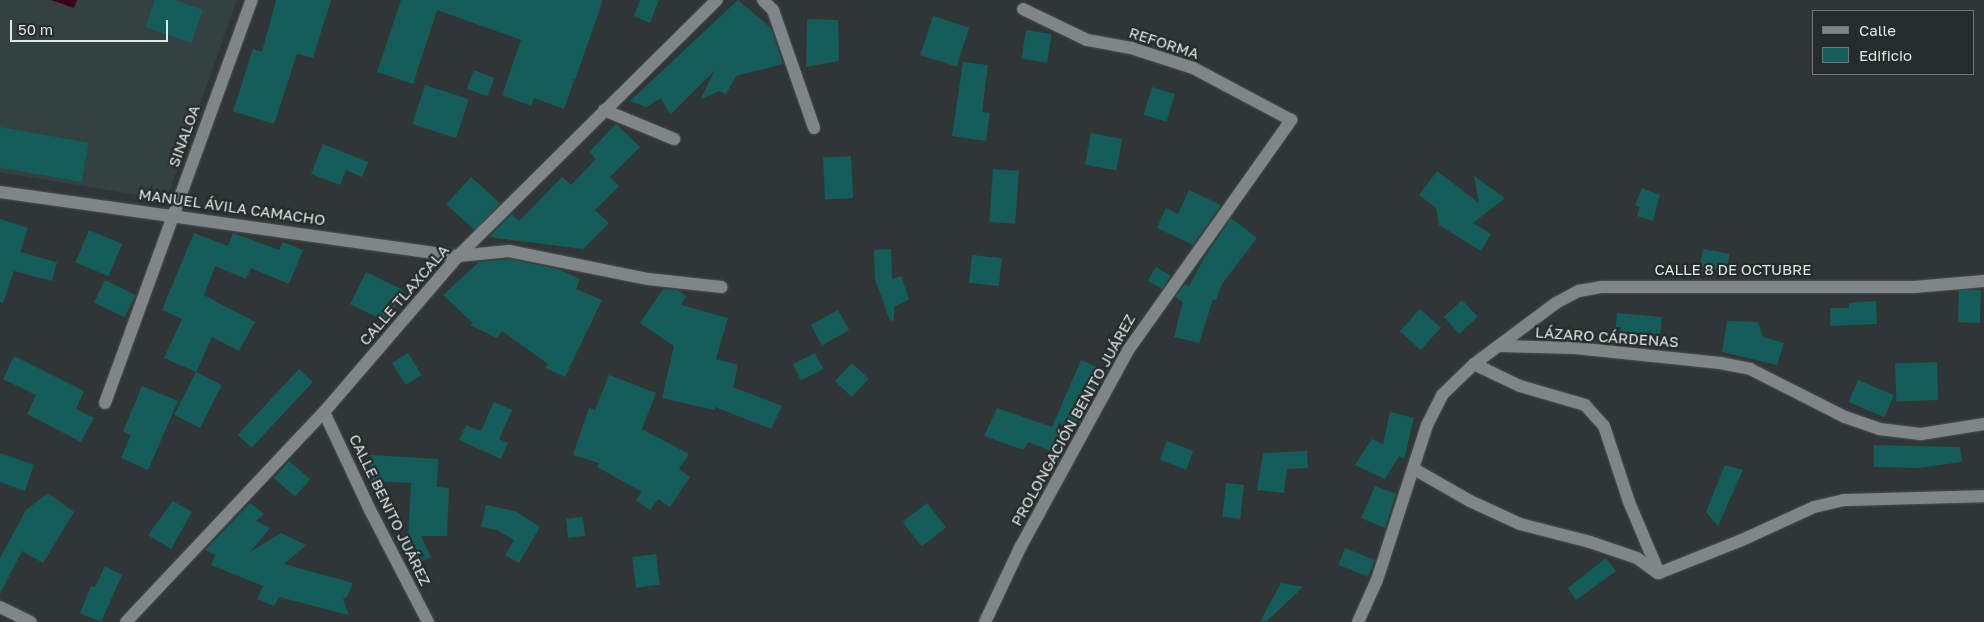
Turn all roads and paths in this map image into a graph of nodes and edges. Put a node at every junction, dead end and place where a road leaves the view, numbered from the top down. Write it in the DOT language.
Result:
graph roads {
  1 [pos="252,0"];
  2 [pos="717,0"];
  3 [pos="762,0"];
  4 [pos="1023,9"];
  5 [pos="604,110"];
  6 [pos="1291,120"];
  7 [pos="814,128"];
  8 [pos="674,139"];
  9 [pos="0,192"];
  10 [pos="173,214"];
  11 [pos="458,256"];
  12 [pos="1984,281"];
  13 [pos="722,287"];
  14 [pos="1500,346"];
  15 [pos="1474,364"];
  16 [pos="105,403"];
  17 [pos="324,412"];
  18 [pos="1984,424"];
  19 [pos="1414,469"];
  20 [pos="1984,496"];
  21 [pos="1659,573"];
  22 [pos="0,607"];
  23 [pos="31,622"];
  24 [pos="126,622"];
  25 [pos="428,622"];
  26 [pos="985,622"];
  27 [pos="1358,622"];
  1 -- 10 [label="street, SINALOA"];
  2 -- 5 [label="street, CALLE TLAXCALA"];
  3 -- 7 [label="street"];
  4 -- 6 [label="street, REFORMA"];
  5 -- 8 [label="street"];
  5 -- 11 [label="street, CALLE TLAXCALA"];
  6 -- 26 [label="street, PROLONGACIÓN BENITO JUÁREZ"];
  9 -- 10 [label="street, MANUEL ÁVILA CAMACHO"];
  10 -- 11 [label="street, MANUEL ÁVILA CAMACHO"];
  10 -- 16 [label="street, SINALOA"];
  11 -- 13 [label="street, MANUEL ÁVILA CAMACHO"];
  11 -- 17 [label="street, CALLE TLAXCALA"];
  12 -- 14 [label="street, CALLE 8 DE OCTUBRE"];
  14 -- 15 [label="street"];
  14 -- 18 [label="street, LÁZARO CÁRDENAS"];
  15 -- 19 [label="street"];
  15 -- 21 [label="street"];
  17 -- 24 [label="street, CALLE TLAXCALA"];
  17 -- 25 [label="street, CALLE BENITO JUÁREZ"];
  19 -- 21 [label="street"];
  19 -- 27 [label="street"];
  20 -- 21 [label="street"];
  22 -- 23 [label="street"];
}
